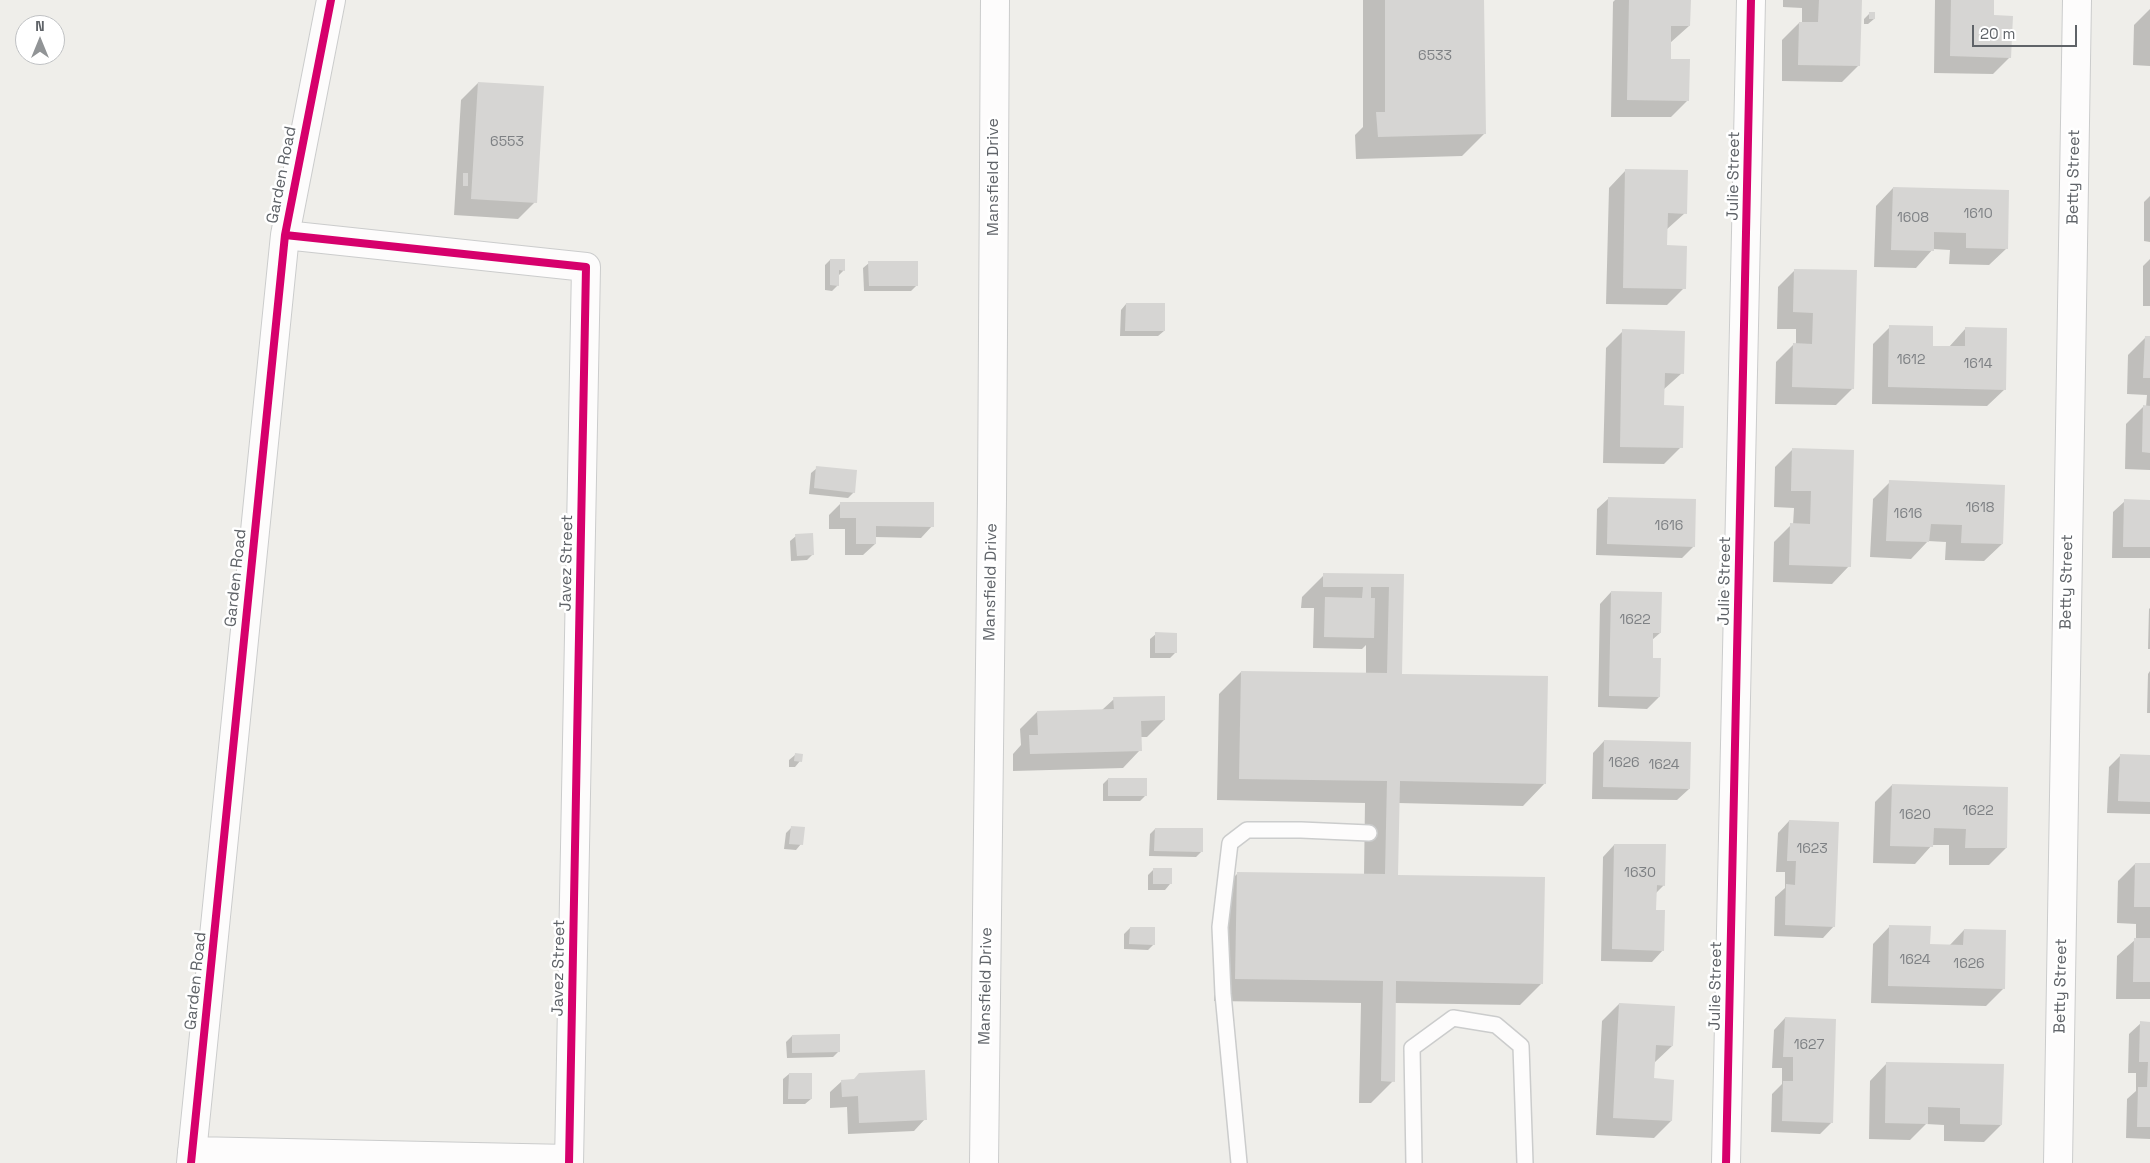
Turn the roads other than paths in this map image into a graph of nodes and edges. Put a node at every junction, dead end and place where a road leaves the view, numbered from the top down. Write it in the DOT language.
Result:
graph roads {
  1 [pos="331,0"];
  2 [pos="995,0"];
  3 [pos="1751,0"];
  4 [pos="2076,0"];
  5 [pos="284,235"];
  6 [pos="1369,833"];
  7 [pos="192,1157"];
  8 [pos="569,1161"];
  9 [pos="984,1163"];
  10 [pos="1239,1163"];
  11 [pos="1414,1163"];
  12 [pos="1525,1163"];
  13 [pos="1726,1163"];
  14 [pos="2058,1163"];
  1 -- 5 [label="street, Garden Road"];
  2 -- 9 [label="street, Mansfield Drive"];
  3 -- 13 [label="street, Julie Street"];
  4 -- 14 [label="street, Betty Street"];
  5 -- 7 [label="street, Garden Road"];
  5 -- 8 [label="street, Javez Street"];
  6 -- 10 [label="lane"];
  7 -- 8 [label="street"];
  11 -- 12 [label="lane"];
}
